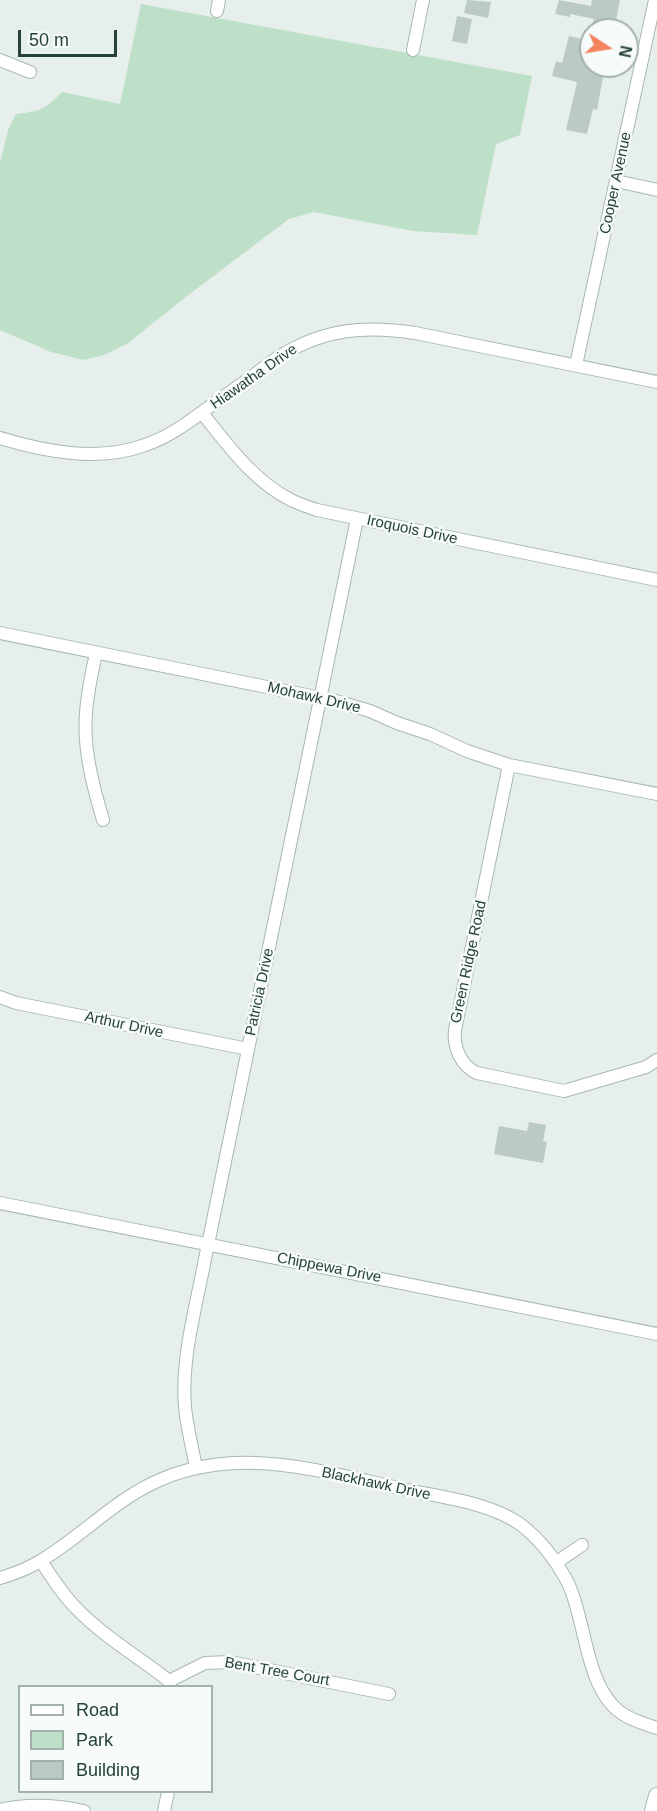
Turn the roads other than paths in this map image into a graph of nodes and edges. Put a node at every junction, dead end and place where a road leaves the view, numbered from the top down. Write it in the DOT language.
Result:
graph roads {
  1 [pos="423,0"];
  2 [pos="655,0"];
  3 [pos="413,50"];
  4 [pos="0,60"];
  5 [pos="30,72"];
  6 [pos="616,182"];
  7 [pos="657,190"];
  8 [pos="576,365"];
  9 [pos="657,382"];
  10 [pos="202,412"];
  11 [pos="0,438"];
  12 [pos="357,519"];
  13 [pos="657,580"];
  14 [pos="0,633"];
  15 [pos="96,653"];
  16 [pos="320,698"];
  17 [pos="509,765"];
  18 [pos="657,794"];
  19 [pos="104,820"];
  20 [pos="0,997"];
  21 [pos="248,1049"];
  22 [pos="657,1060"];
  23 [pos="0,1203"];
  24 [pos="208,1244"];
  25 [pos="657,1334"];
  26 [pos="196,1467"];
  27 [pos="582,1545"];
  28 [pos="41,1561"];
  29 [pos="557,1562"];
  30 [pos="0,1578"];
  31 [pos="170,1684"];
  32 [pos="389,1694"];
  33 [pos="657,1728"];
  34 [pos="168,1793"];
  35 [pos="657,1796"];
  36 [pos="0,1810"];
  37 [pos="84,1811"];
  38 [pos="164,1811"];
  39 [pos="653,1811"];
  1 -- 3 [label="street"];
  2 -- 6 [label="street, Cooper Avenue"];
  4 -- 5 [label="street"];
  6 -- 7 [label="street"];
  6 -- 8 [label="street, Cooper Avenue"];
  8 -- 9 [label="street, Hiawatha Drive"];
  8 -- 10 [label="street, Hiawatha Drive"];
  10 -- 11 [label="street, Hiawatha Drive"];
  10 -- 12 [label="street, Iroquois Drive"];
  12 -- 13 [label="street, Iroquois Drive"];
  12 -- 16 [label="street, Patricia Drive"];
  14 -- 15 [label="street, Mohawk Drive"];
  15 -- 16 [label="street, Mohawk Drive"];
  15 -- 19 [label="street"];
  16 -- 17 [label="street, Mohawk Drive"];
  16 -- 21 [label="street, Patricia Drive"];
  17 -- 18 [label="street, Mohawk Drive"];
  17 -- 22 [label="street, Green Ridge Road"];
  20 -- 21 [label="street, Arthur Drive"];
  21 -- 24 [label="street, Patricia Drive"];
  23 -- 24 [label="street, Chippewa Drive"];
  24 -- 25 [label="street, Chippewa Drive"];
  24 -- 26 [label="street, Patricia Drive"];
  26 -- 28 [label="street, Blackhawk Drive"];
  26 -- 29 [label="street, Blackhawk Drive"];
  27 -- 29 [label="street"];
  28 -- 30 [label="street, Blackhawk Drive"];
  28 -- 31 [label="street"];
  29 -- 33 [label="street, Blackhawk Drive"];
  31 -- 32 [label="street, Bent Tree Court"];
  34 -- 38 [label="street"];
  35 -- 39 [label="street"];
  36 -- 37 [label="street"];
}
